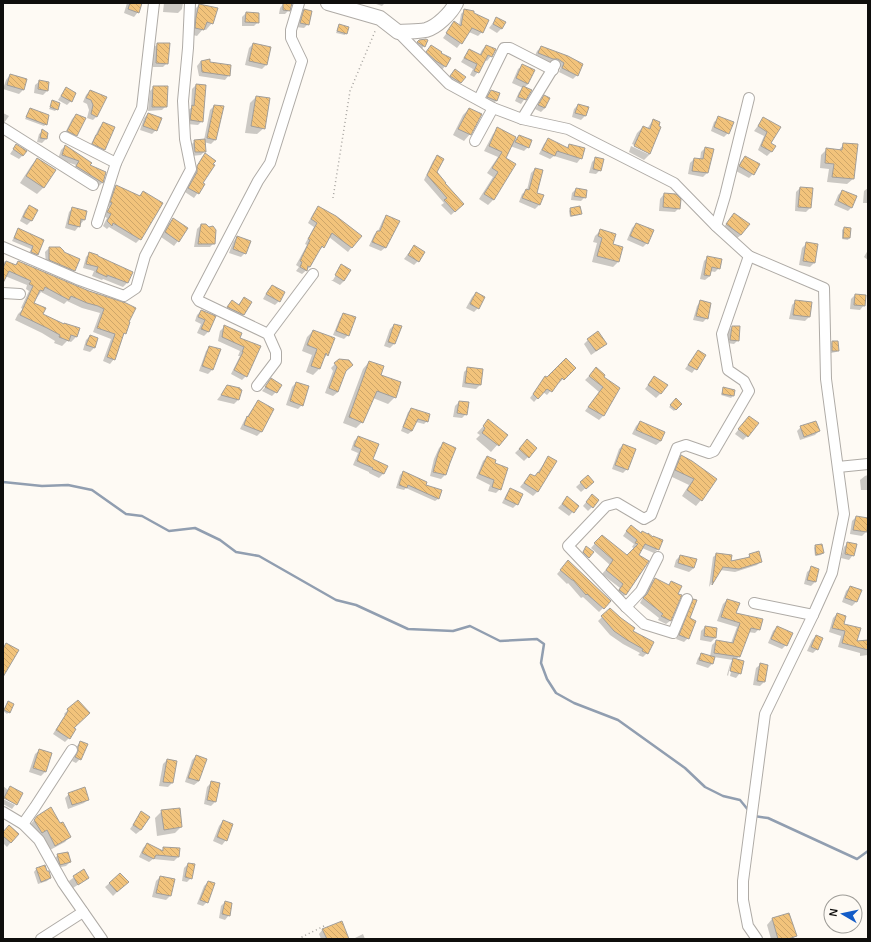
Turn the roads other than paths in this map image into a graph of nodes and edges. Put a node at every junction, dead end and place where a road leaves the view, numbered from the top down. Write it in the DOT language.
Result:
graph roads {
  1 [pos="154,3"];
  2 [pos="190,3"];
  3 [pos="299,3"];
  4 [pos="328,3"];
  5 [pos="456,3"];
  6 [pos="398,32"];
  7 [pos="749,98"];
  8 [pos="479,99"];
  9 [pos="493,108"];
  10 [pos="522,119"];
  11 [pos="3,128"];
  12 [pos="65,137"];
  13 [pos="475,140"];
  14 [pos="116,163"];
  15 [pos="77,175"];
  16 [pos="93,185"];
  17 [pos="107,191"];
  18 [pos="97,223"];
  19 [pos="716,226"];
  20 [pos="3,247"];
  21 [pos="749,256"];
  22 [pos="314,274"];
  23 [pos="3,293"];
  24 [pos="20,294"];
  25 [pos="268,334"];
  26 [pos="257,386"];
  27 [pos="868,464"];
  28 [pos="838,468"];
  29 [pos="658,557"];
  30 [pos="687,600"];
  31 [pos="754,603"];
  32 [pos="626,607"];
  33 [pos="813,615"];
  34 [pos="72,750"];
  35 [pos="3,812"];
  36 [pos="22,824"];
  37 [pos="83,912"];
  38 [pos="41,939"];
  39 [pos="102,939"];
  40 [pos="757,939"];
  1 -- 14 [label="street"];
  2 -- 20 [label="street"];
  3 -- 25 [label="street"];
  4 -- 6 [label="street"];
  5 -- 6 [label="street"];
  6 -- 8 [label="street"];
  7 -- 19 [label="street"];
  8 -- 9 [label="street"];
  8 -- 10 [label="street"];
  9 -- 10 [label="street"];
  9 -- 13 [label="street"];
  10 -- 19 [label="street"];
  11 -- 15 [label="street"];
  12 -- 14 [label="street"];
  14 -- 17 [label="street"];
  15 -- 16 [label="street"];
  15 -- 17 [label="street"];
  17 -- 18 [label="street"];
  19 -- 21 [label="street"];
  21 -- 28 [label="street"];
  21 -- 32 [label="street"];
  22 -- 25 [label="street"];
  23 -- 24 [label="street"];
  25 -- 26 [label="street"];
  27 -- 28 [label="street"];
  28 -- 33 [label="street"];
  29 -- 32 [label="street"];
  30 -- 32 [label="street"];
  31 -- 33 [label="street"];
  33 -- 40 [label="street"];
  34 -- 36 [label="street"];
  35 -- 36 [label="street"];
  36 -- 37 [label="street"];
  37 -- 38 [label="street"];
  37 -- 39 [label="street"];
}
